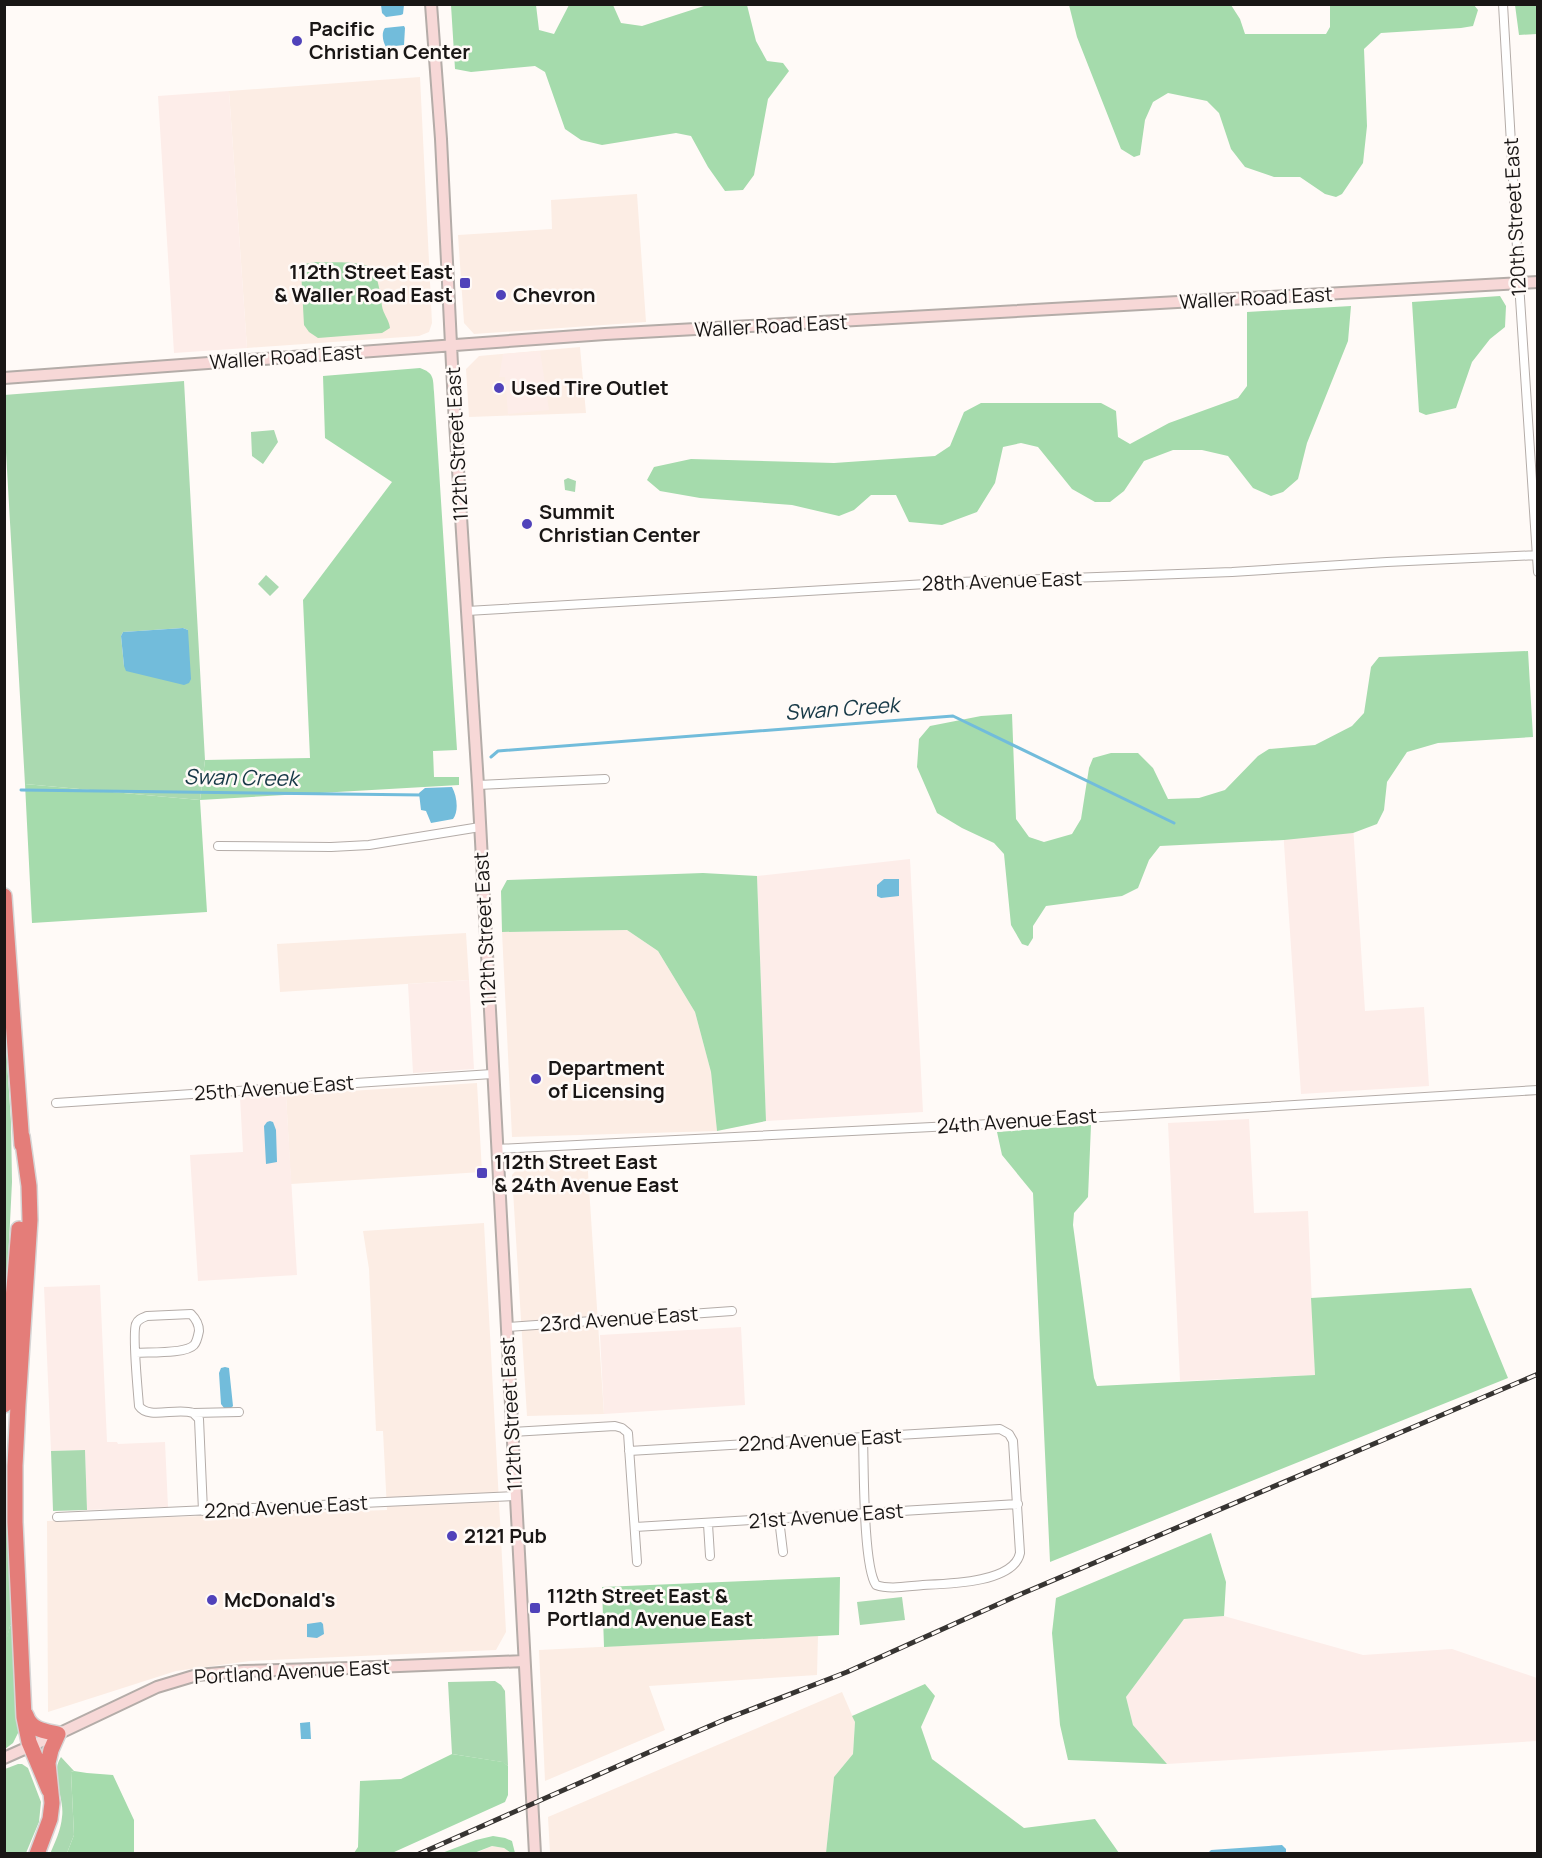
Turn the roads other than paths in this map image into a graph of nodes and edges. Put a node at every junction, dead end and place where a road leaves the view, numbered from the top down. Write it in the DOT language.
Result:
graph roads {
  1 [pos="431,4"];
  2 [pos="1503,4"];
  3 [pos="1538,282"];
  4 [pos="1519,283"];
  5 [pos="451,344"];
  6 [pos="4,378"];
  7 [pos="1537,555"];
  8 [pos="1538,572"];
  9 [pos="467,611"];
  10 [pos="605,779"];
  11 [pos="478,785"];
  12 [pos="480,827"];
  13 [pos="218,846"];
  14 [pos="4,896"];
  15 [pos="492,1074"];
  16 [pos="1538,1090"];
  17 [pos="56,1103"];
  18 [pos="21,1136"];
  19 [pos="497,1149"];
  20 [pos="732,1311"];
  21 [pos="507,1327"];
  22 [pos="136,1353"];
  23 [pos="4,1406"];
  24 [pos="239,1412"];
  25 [pos="193,1413"];
  26 [pos="512,1432"];
  27 [pos="863,1437"];
  28 [pos="629,1451"];
  29 [pos="515,1496"];
  30 [pos="1017,1504"];
  31 [pos="203,1511"];
  32 [pos="866,1514"];
  33 [pos="57,1517"];
  34 [pos="779,1519"];
  35 [pos="708,1524"];
  36 [pos="635,1527"];
  37 [pos="783,1552"];
  38 [pos="710,1556"];
  39 [pos="637,1562"];
  40 [pos="524,1661"];
  41 [pos="22,1695"];
  42 [pos="58,1734"];
  43 [pos="31,1746"];
  44 [pos="4,1758"];
  45 [pos="49,1790"];
  46 [pos="37,1854"];
  47 [pos="535,1854"];
  1 -- 5 [label="main road, 112th Street East"];
  2 -- 4 [label="street, 120th Street East"];
  3 -- 4 [label="main road, Waller Road East"];
  4 -- 5 [label="main road, Waller Road East"];
  4 -- 7 [label="street, 120th Street East"];
  5 -- 6 [label="main road, Waller Road East"];
  5 -- 9 [label="main road, 112th Street East"];
  7 -- 8 [label="street, 120th Street East"];
  7 -- 9 [label="street, 28th Avenue East"];
  9 -- 11 [label="main road, 112th Street East"];
  10 -- 11 [label="street"];
  11 -- 12 [label="main road, 112th Street East"];
  12 -- 13 [label="street"];
  12 -- 15 [label="main road, 112th Street East"];
  14 -- 18 [label="highway"];
  15 -- 17 [label="street, 25th Avenue East"];
  15 -- 19 [label="main road, 112th Street East"];
  16 -- 19 [label="street, 24th Avenue East"];
  18 -- 23 [label="highway"];
  18 -- 41 [label="highway"];
  19 -- 21 [label="main road, 112th Street East"];
  20 -- 21 [label="street, 23rd Avenue East"];
  21 -- 26 [label="main road, 112th Street East"];
  22 -- 22 [label="street"];
  22 -- 25 [label="street"];
  24 -- 25 [label="street"];
  25 -- 31 [label="street"];
  26 -- 28 [label="street"];
  26 -- 29 [label="main road, 112th Street East"];
  27 -- 28 [label="street, 22nd Avenue East"];
  27 -- 30 [label="street, 22nd Avenue East"];
  27 -- 32 [label="street"];
  28 -- 36 [label="street"];
  29 -- 31 [label="street, 22nd Avenue East"];
  29 -- 40 [label="main road, 112th Street East"];
  30 -- 32 [label="street, 21st Avenue East"];
  30 -- 32 [label="street"];
  31 -- 33 [label="street, 22nd Avenue East"];
  32 -- 34 [label="street, 21st Avenue East"];
  34 -- 35 [label="street, 21st Avenue East"];
  34 -- 37 [label="street"];
  35 -- 36 [label="street, 21st Avenue East"];
  35 -- 38 [label="street"];
  36 -- 39 [label="street"];
  40 -- 42 [label="main road, Portland Avenue East"];
  40 -- 47 [label="main road, 112th Street East"];
  41 -- 42 [label="highway"];
  41 -- 43 [label="highway"];
  42 -- 43 [label="main road, Portland Avenue East"];
  42 -- 45 [label="highway"];
  43 -- 44 [label="main road, Portland Avenue East"];
  43 -- 45 [label="highway"];
  45 -- 46 [label="highway"];
}
